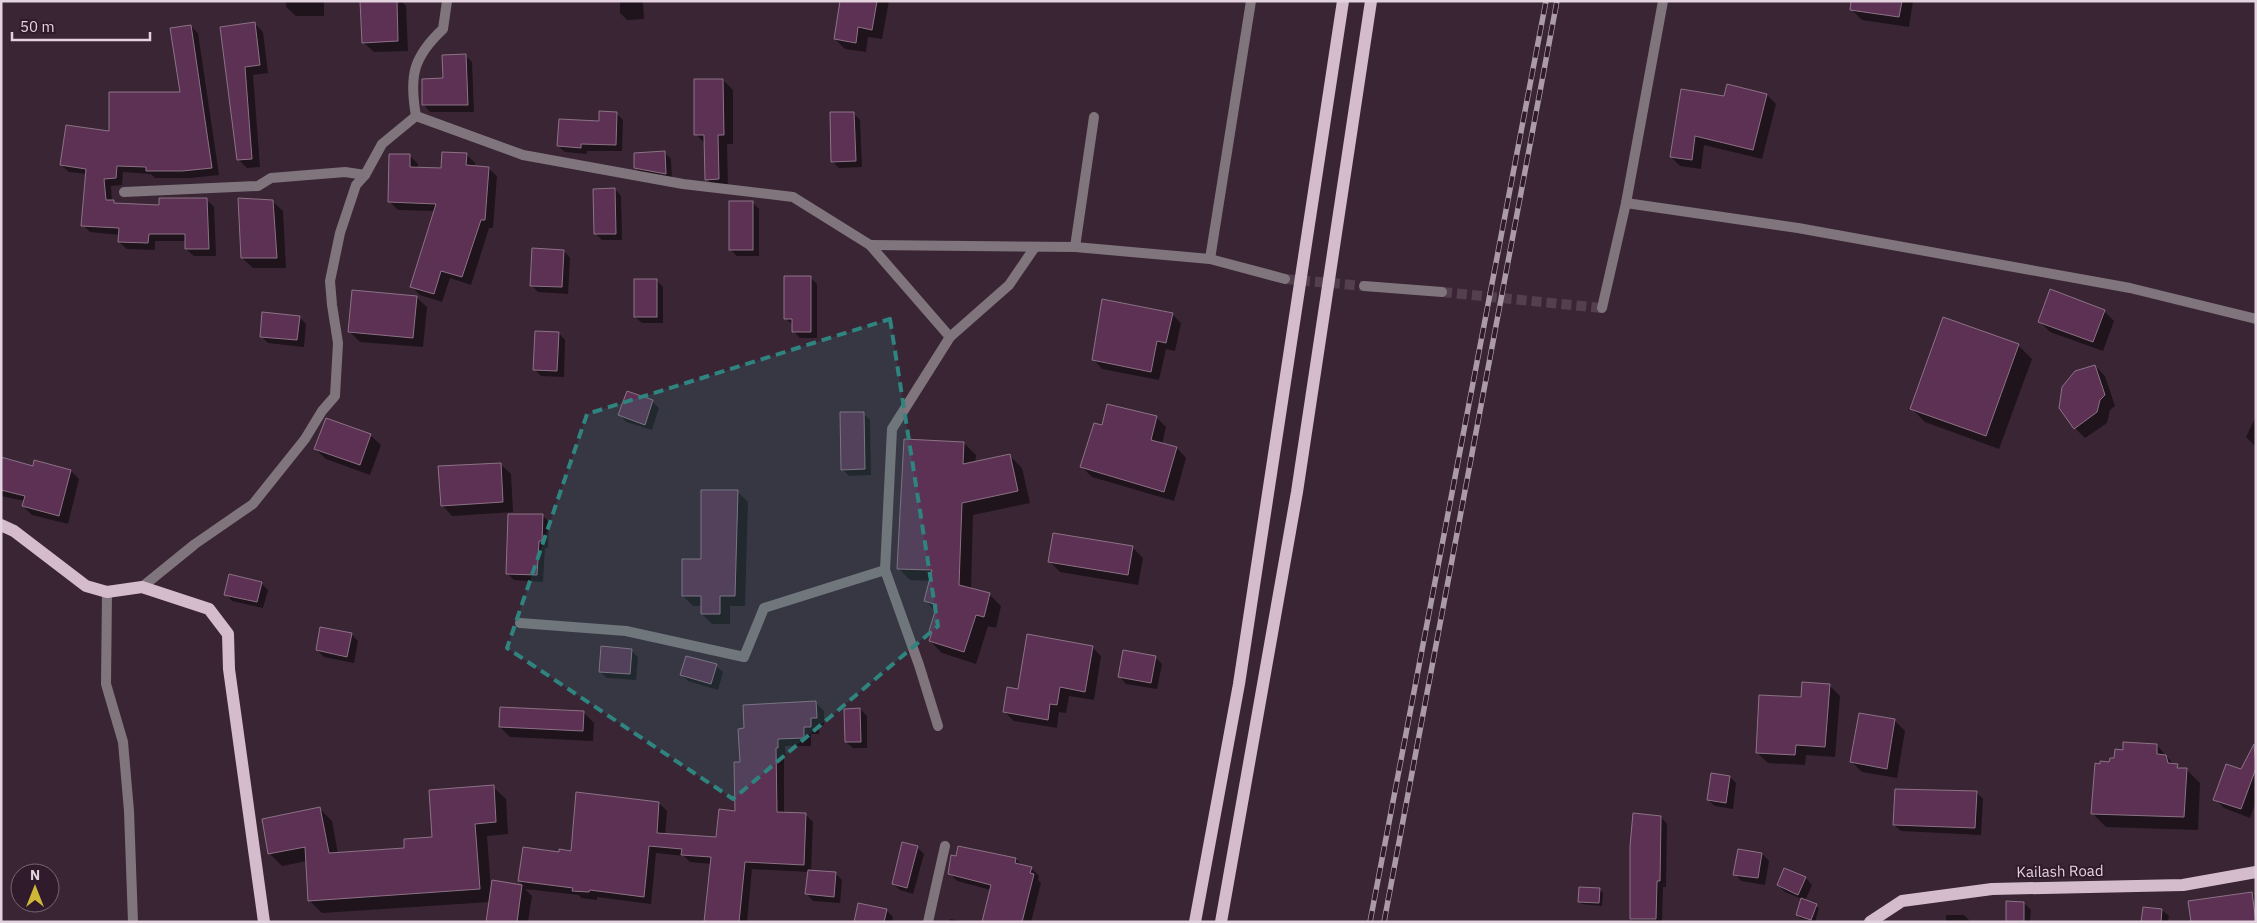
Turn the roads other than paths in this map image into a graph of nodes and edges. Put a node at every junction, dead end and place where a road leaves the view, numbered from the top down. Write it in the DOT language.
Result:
graph roads {
  1 [pos="447,1"];
  2 [pos="1251,1"];
  3 [pos="1343,1"];
  4 [pos="1371,1"];
  5 [pos="1663,1"];
  6 [pos="416,116"];
  7 [pos="1094,117"];
  8 [pos="365,175"];
  9 [pos="124,192"];
  10 [pos="1626,203"];
  11 [pos="870,245"];
  12 [pos="1035,247"];
  13 [pos="1075,247"];
  14 [pos="1210,259"];
  15 [pos="1285,278"];
  16 [pos="1364,286"];
  17 [pos="1442,292"];
  18 [pos="1602,308"];
  19 [pos="2256,319"];
  20 [pos="950,337"];
  21 [pos="1,525"];
  22 [pos="885,570"];
  23 [pos="142,587"];
  24 [pos="107,592"];
  25 [pos="520,623"];
  26 [pos="938,726"];
  27 [pos="945,846"];
  28 [pos="2256,872"];
  29 [pos="133,922"];
  30 [pos="264,922"];
  31 [pos="928,922"];
  32 [pos="1196,922"];
  33 [pos="1221,922"];
  34 [pos="1870,922"];
  1 -- 6 [label="street"];
  2 -- 14 [label="street"];
  3 -- 32 [label="main road"];
  4 -- 33 [label="main road"];
  5 -- 10 [label="street"];
  6 -- 8 [label="street"];
  6 -- 11 [label="street"];
  7 -- 13 [label="street"];
  8 -- 9 [label="street"];
  8 -- 23 [label="street"];
  10 -- 18 [label="street"];
  10 -- 19 [label="street"];
  11 -- 12 [label="street"];
  11 -- 20 [label="street"];
  12 -- 13 [label="street"];
  12 -- 20 [label="street"];
  13 -- 14 [label="street"];
  14 -- 15 [label="street"];
  16 -- 17 [label="street"];
  20 -- 22 [label="street"];
  21 -- 24 [label="main road"];
  22 -- 25 [label="street"];
  22 -- 26 [label="street"];
  23 -- 24 [label="main road"];
  23 -- 30 [label="main road"];
  24 -- 29 [label="street"];
  27 -- 31 [label="street"];
  28 -- 34 [label="main road, Kailash Road"];
}
